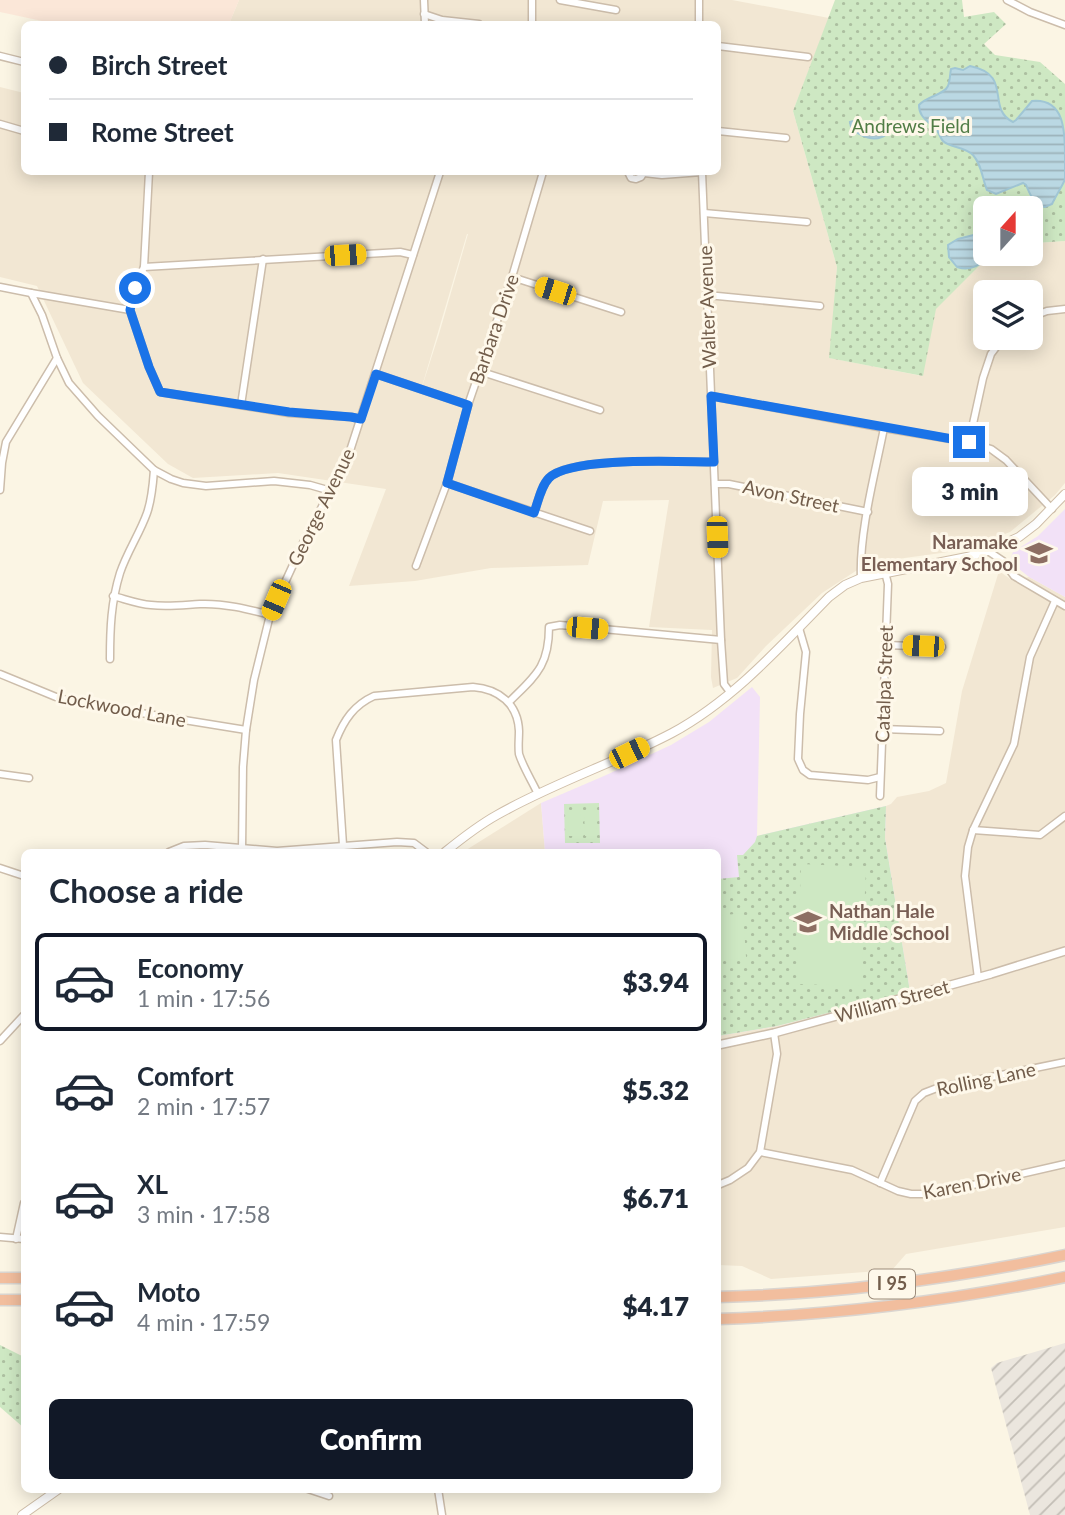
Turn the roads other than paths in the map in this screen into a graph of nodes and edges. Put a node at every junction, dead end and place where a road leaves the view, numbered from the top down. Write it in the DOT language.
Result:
graph roads {
  1 [pos="424,0"];
  2 [pos="532,0"];
  3 [pos="560,0"];
  4 [pos="699,0"];
  5 [pos="1007,0"];
  6 [pos="616,10"];
  7 [pos="424,14"];
  8 [pos="425,21"];
  9 [pos="451,21"];
  10 [pos="532,21"];
  11 [pos="699,21"];
  12 [pos="1065,25"];
  13 [pos="721,46"];
  14 [pos="0,56"];
  15 [pos="808,57"];
  16 [pos="21,61"];
  17 [pos="0,124"];
  18 [pos="21,130"];
  19 [pos="721,131"];
  20 [pos="786,138"];
  21 [pos="149,175"];
  22 [pos="439,175"];
  23 [pos="542,175"];
  24 [pos="702,175"];
  25 [pos="704,213"];
  26 [pos="807,222"];
  27 [pos="413,254"];
  28 [pos="263,260"];
  29 [pos="144,267"];
  30 [pos="512,277"];
  31 [pos="0,286"];
  32 [pos="31,293"];
  33 [pos="707,295"];
  34 [pos="820,306"];
  35 [pos="1065,309"];
  36 [pos="130,310"];
  37 [pos="621,312"];
  38 [pos="1043,313"];
  39 [pos="994,350"];
  40 [pos="57,358"];
  41 [pos="479,372"];
  42 [pos="376,374"];
  43 [pos="711,396"];
  44 [pos="241,405"];
  45 [pos="468,405"];
  46 [pos="600,410"];
  47 [pos="361,419"];
  48 [pos="884,428"];
  49 [pos="969,442"];
  50 [pos="714,462"];
  51 [pos="154,470"];
  52 [pos="447,483"];
  53 [pos="715,484"];
  54 [pos="0,490"];
  55 [pos="331,491"];
  56 [pos="1065,494"];
  57 [pos="1052,509"];
  58 [pos="867,512"];
  59 [pos="534,513"];
  60 [pos="590,531"];
  61 [pos="988,551"];
  62 [pos="416,566"];
  63 [pos="885,572"];
  64 [pos="861,578"];
  65 [pos="113,596"];
  66 [pos="1055,601"];
  67 [pos="1065,606"];
  68 [pos="270,615"];
  69 [pos="799,628"];
  70 [pos="721,640"];
  71 [pos="886,645"];
  72 [pos="942,647"];
  73 [pos="110,659"];
  74 [pos="0,674"];
  75 [pos="730,692"];
  76 [pos="509,702"];
  77 [pos="882,729"];
  78 [pos="246,730"];
  79 [pos="940,731"];
  80 [pos="0,774"];
  81 [pos="880,777"];
  82 [pos="29,778"];
  83 [pos="538,794"];
  84 [pos="880,796"];
  85 [pos="1065,816"];
  86 [pos="973,830"];
  87 [pos="343,845"];
  88 [pos="176,849"];
  89 [pos="242,849"];
  90 [pos="299,849"];
  91 [pos="423,849"];
  92 [pos="449,849"];
  93 [pos="0,867"];
  94 [pos="21,875"];
  95 [pos="1065,950"];
  96 [pos="978,978"];
  97 [pos="21,1018"];
  98 [pos="774,1033"];
  99 [pos="0,1041"];
  100 [pos="721,1044"];
  101 [pos="1065,1062"];
  102 [pos="760,1152"];
  103 [pos="1065,1164"];
  104 [pos="880,1183"];
  105 [pos="721,1184"];
  106 [pos="21,1216"];
  107 [pos="0,1237"];
  108 [pos="16,1239"];
  109 [pos="21,1239"];
  110 [pos="1065,1255"];
  111 [pos="0,1278"];
  112 [pos="21,1278"];
  113 [pos="1065,1278"];
  114 [pos="721,1297"];
  115 [pos="0,1300"];
  116 [pos="21,1300"];
  117 [pos="721,1318"];
  118 [pos="53,1493"];
  119 [pos="319,1493"];
  120 [pos="439,1493"];
  121 [pos="328,1496"];
  122 [pos="22,1515"];
  123 [pos="442,1515"];
  1 -- 7 [label="street"];
  2 -- 10 [label="street"];
  3 -- 6 [label="street"];
  4 -- 11 [label="street"];
  5 -- 12 [label="street"];
  7 -- 8 [label="street"];
  7 -- 9 [label="street"];
  13 -- 15 [label="street"];
  14 -- 16 [label="street"];
  17 -- 18 [label="street"];
  19 -- 20 [label="street"];
  21 -- 29 [label="street"];
  22 -- 27 [label="street, George Avenue"];
  23 -- 30 [label="street, Barbara Drive"];
  24 -- 25 [label="street, Walter Avenue"];
  25 -- 26 [label="street"];
  25 -- 33 [label="street, Walter Avenue"];
  27 -- 28 [label="street"];
  27 -- 42 [label="street, George Avenue"];
  28 -- 29 [label="street"];
  28 -- 44 [label="street"];
  29 -- 36 [label="street"];
  30 -- 37 [label="street"];
  30 -- 41 [label="street, Barbara Drive"];
  31 -- 32 [label="street"];
  32 -- 36 [label="street"];
  32 -- 40 [label="street"];
  33 -- 34 [label="street"];
  33 -- 43 [label="street, Walter Avenue"];
  35 -- 38 [label="street"];
  36 -- 44 [label="street"];
  39 -- 49 [label="street"];
  40 -- 51 [label="street"];
  40 -- 54 [label="street"];
  41 -- 45 [label="street, Barbara Drive"];
  41 -- 46 [label="street"];
  42 -- 45 [label="street"];
  42 -- 47 [label="street, George Avenue"];
  43 -- 48 [label="street"];
  43 -- 50 [label="street, Walter Avenue"];
  44 -- 47 [label="street"];
  45 -- 52 [label="street, Barbara Drive"];
  47 -- 55 [label="street, George Avenue"];
  48 -- 49 [label="street"];
  48 -- 58 [label="street"];
  49 -- 57 [label="street"];
  50 -- 53 [label="street, Walter Avenue"];
  50 -- 59 [label="street"];
  51 -- 55 [label="street"];
  51 -- 65 [label="street"];
  52 -- 59 [label="street"];
  52 -- 62 [label="street, Barbara Drive"];
  53 -- 58 [label="street, Avon Street"];
  53 -- 70 [label="street, Walter Avenue"];
  55 -- 68 [label="street, George Avenue"];
  56 -- 57 [label="main road"];
  57 -- 61 [label="main road"];
  58 -- 64 [label="street"];
  59 -- 60 [label="street"];
  61 -- 63 [label="main road"];
  61 -- 66 [label="street"];
  63 -- 64 [label="main road"];
  63 -- 71 [label="street, Catalpa Street"];
  64 -- 69 [label="main road"];
  65 -- 68 [label="street"];
  65 -- 73 [label="street"];
  66 -- 67 [label="street"];
  66 -- 86 [label="street"];
  68 -- 78 [label="street, George Avenue"];
  69 -- 75 [label="main road"];
  69 -- 81 [label="street"];
  70 -- 75 [label="street, Walter Avenue"];
  70 -- 76 [label="street"];
  71 -- 72 [label="street"];
  71 -- 77 [label="street, Catalpa Street"];
  74 -- 78 [label="street, Lockwood Lane"];
  75 -- 83 [label="main road"];
  76 -- 83 [label="street"];
  76 -- 87 [label="street"];
  77 -- 79 [label="street"];
  77 -- 81 [label="street, Catalpa Street"];
  78 -- 89 [label="street, George Avenue"];
  80 -- 82 [label="street"];
  81 -- 84 [label="street, Catalpa Street"];
  83 -- 92 [label="main road"];
  85 -- 86 [label="street"];
  86 -- 96 [label="street"];
  87 -- 90 [label="street"];
  87 -- 91 [label="street"];
  88 -- 89 [label="street"];
  93 -- 94 [label="street"];
  95 -- 96 [label="street, William Street"];
  96 -- 98 [label="street, William Street"];
  97 -- 99 [label="street"];
  98 -- 100 [label="street, William Street"];
  98 -- 102 [label="street"];
  101 -- 104 [label="street, Rolling Lane"];
  102 -- 104 [label="street, Karen Drive"];
  102 -- 105 [label="street"];
  103 -- 104 [label="street, Karen Drive"];
  106 -- 108 [label="street"];
  107 -- 108 [label="street"];
  108 -- 109 [label="street"];
  110 -- 114 [label="highway, I 95"];
  111 -- 112 [label="highway"];
  113 -- 117 [label="highway, I 95"];
  115 -- 116 [label="highway"];
  118 -- 122 [label="main road"];
  119 -- 121 [label="street"];
  120 -- 123 [label="street"];
}
